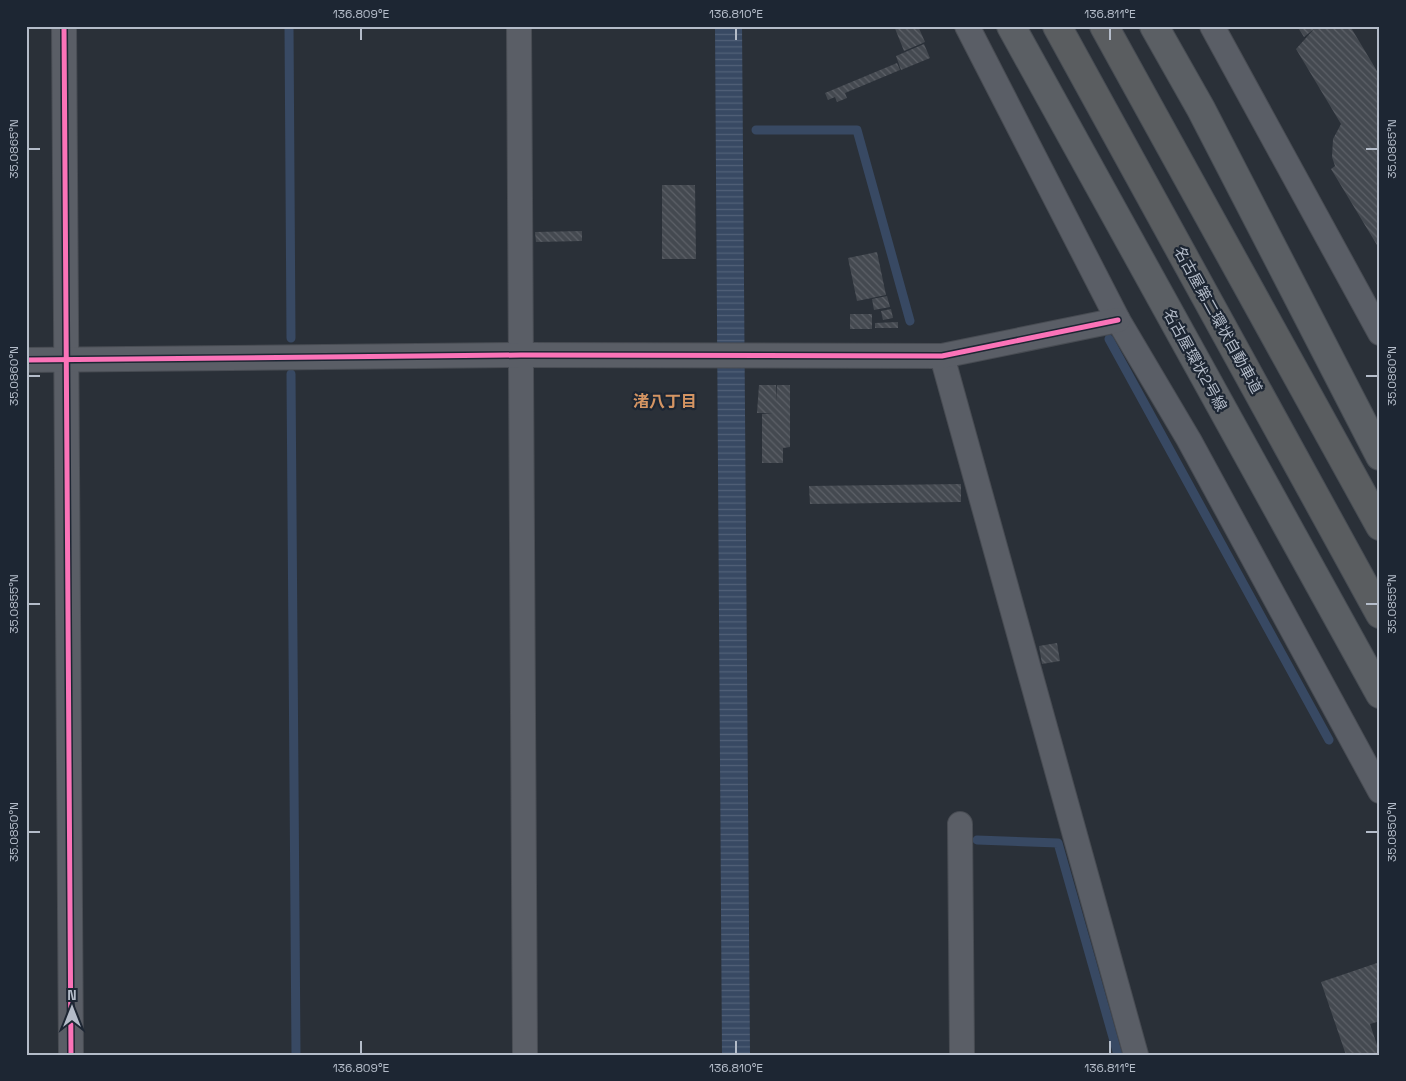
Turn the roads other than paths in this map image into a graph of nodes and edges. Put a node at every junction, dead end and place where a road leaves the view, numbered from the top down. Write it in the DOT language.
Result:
graph roads {
  1 [pos="64,26"];
  2 [pos="519,26"];
  3 [pos="967,26"];
  4 [pos="1011,26"];
  5 [pos="1057,26"];
  6 [pos="1104,26"];
  7 [pos="1154,26"];
  8 [pos="1212,26"];
  9 [pos="1118,320"];
  10 [pos="1380,333"];
  11 [pos="522,354"];
  12 [pos="942,356"];
  13 [pos="26,360"];
  14 [pos="67,360"];
  15 [pos="1380,456"];
  16 [pos="1380,526"];
  17 [pos="1380,614"];
  18 [pos="1380,694"];
  19 [pos="1380,791"];
  20 [pos="960,824"];
  21 [pos="71,1055"];
  22 [pos="525,1055"];
  23 [pos="962,1055"];
  24 [pos="1136,1055"];
  1 -- 14 [label="street"];
  2 -- 11 [label="street"];
  3 -- 9 [label="street"];
  4 -- 18 [label="highway, 名古屋環状2号線"];
  5 -- 17 [label="highway, 名古屋第二環状自動車道"];
  6 -- 16 [label="highway"];
  7 -- 15 [label="highway"];
  8 -- 10 [label="street"];
  9 -- 12 [label="street"];
  9 -- 19 [label="street"];
  11 -- 12 [label="street"];
  11 -- 14 [label="street"];
  11 -- 22 [label="street"];
  12 -- 24 [label="street"];
  13 -- 14 [label="street"];
  14 -- 21 [label="street"];
  20 -- 23 [label="street"];
}
